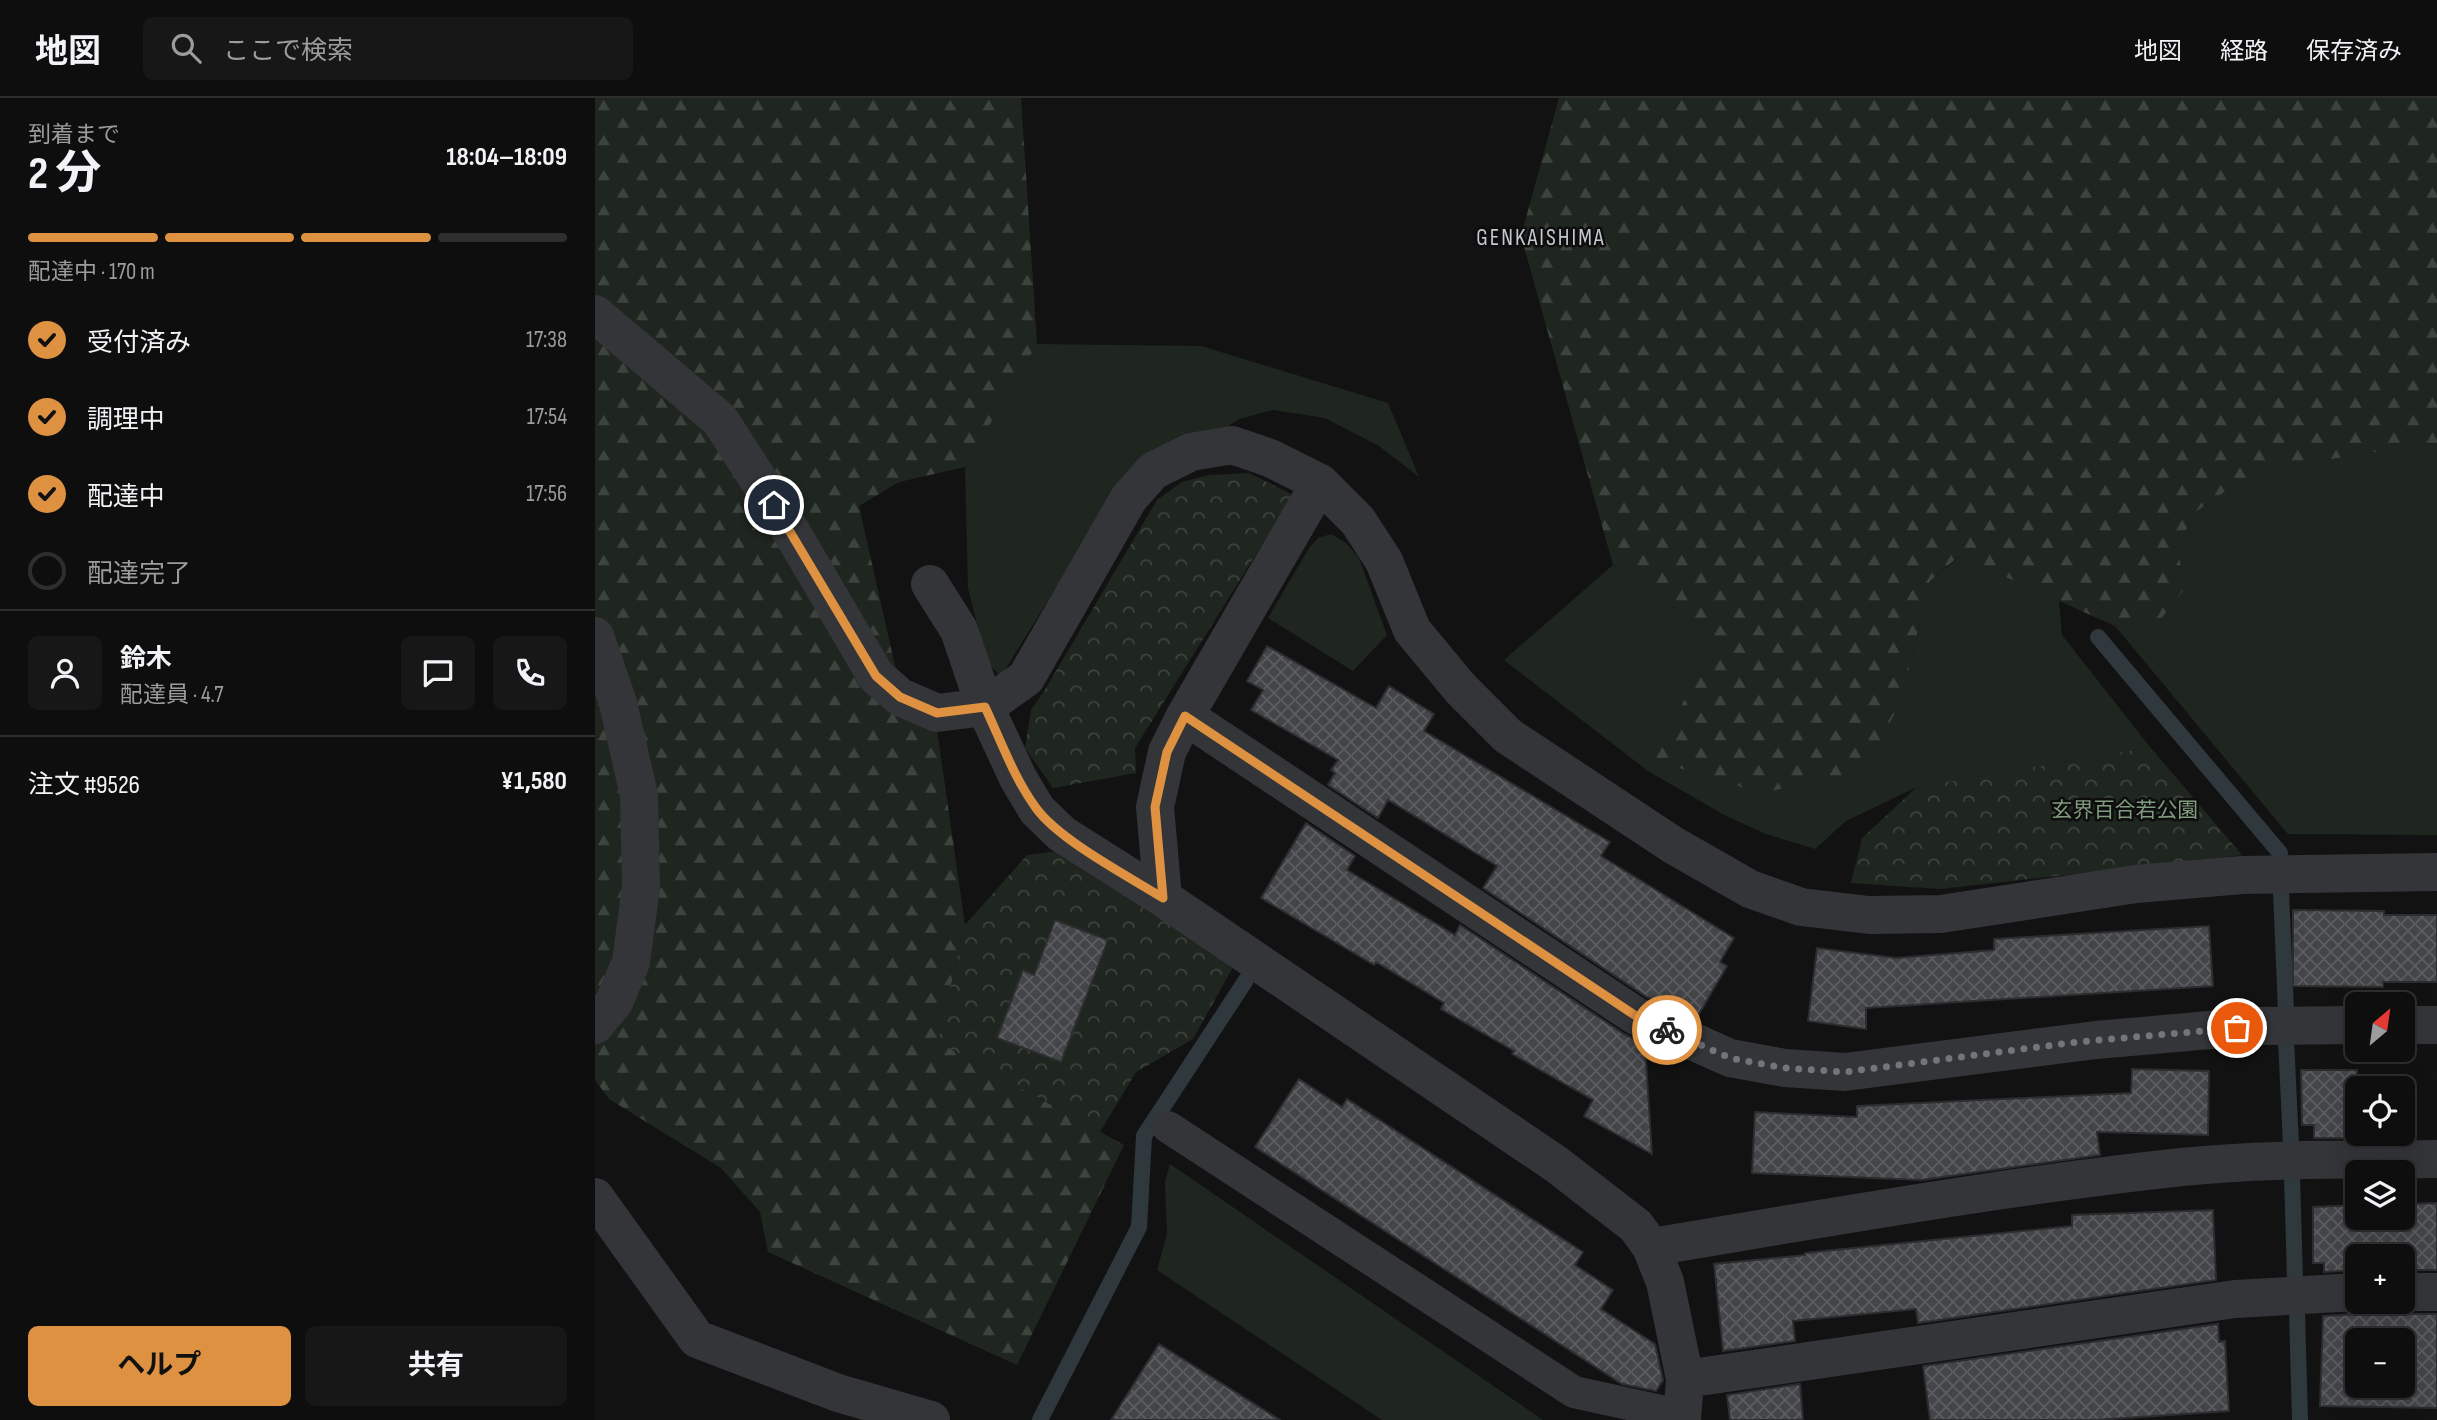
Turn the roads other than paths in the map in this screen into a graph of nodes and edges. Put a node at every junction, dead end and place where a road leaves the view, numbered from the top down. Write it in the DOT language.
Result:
graph roads {
  1 [pos="595,314"];
  2 [pos="1320,483"];
  3 [pos="930,584"];
  4 [pos="595,636"];
  5 [pos="985,707"];
  6 [pos="1185,716"];
  7 [pos="2437,872"];
  8 [pos="1163,898"];
  9 [pos="595,1025"];
  10 [pos="2345,1025"];
  11 [pos="2415,1025"];
  12 [pos="2437,1025"];
  13 [pos="1168,1127"];
  14 [pos="2437,1159"];
  15 [pos="595,1197"];
  16 [pos="1651,1247"];
  17 [pos="2415,1292"];
  18 [pos="2437,1292"];
  19 [pos="2345,1293"];
  20 [pos="1683,1405"];
  21 [pos="931,1420"];
  1 -- 5 [label="street"];
  2 -- 5 [label="street"];
  2 -- 6 [label="street"];
  2 -- 7 [label="street"];
  3 -- 5 [label="street"];
  4 -- 9 [label="street"];
  5 -- 8 [label="street"];
  6 -- 8 [label="street"];
  6 -- 10 [label="street"];
  8 -- 16 [label="street"];
  11 -- 12 [label="street"];
  13 -- 20 [label="lane"];
  14 -- 16 [label="street"];
  15 -- 21 [label="street"];
  16 -- 20 [label="street"];
  17 -- 18 [label="street"];
  19 -- 20 [label="street"];
}
